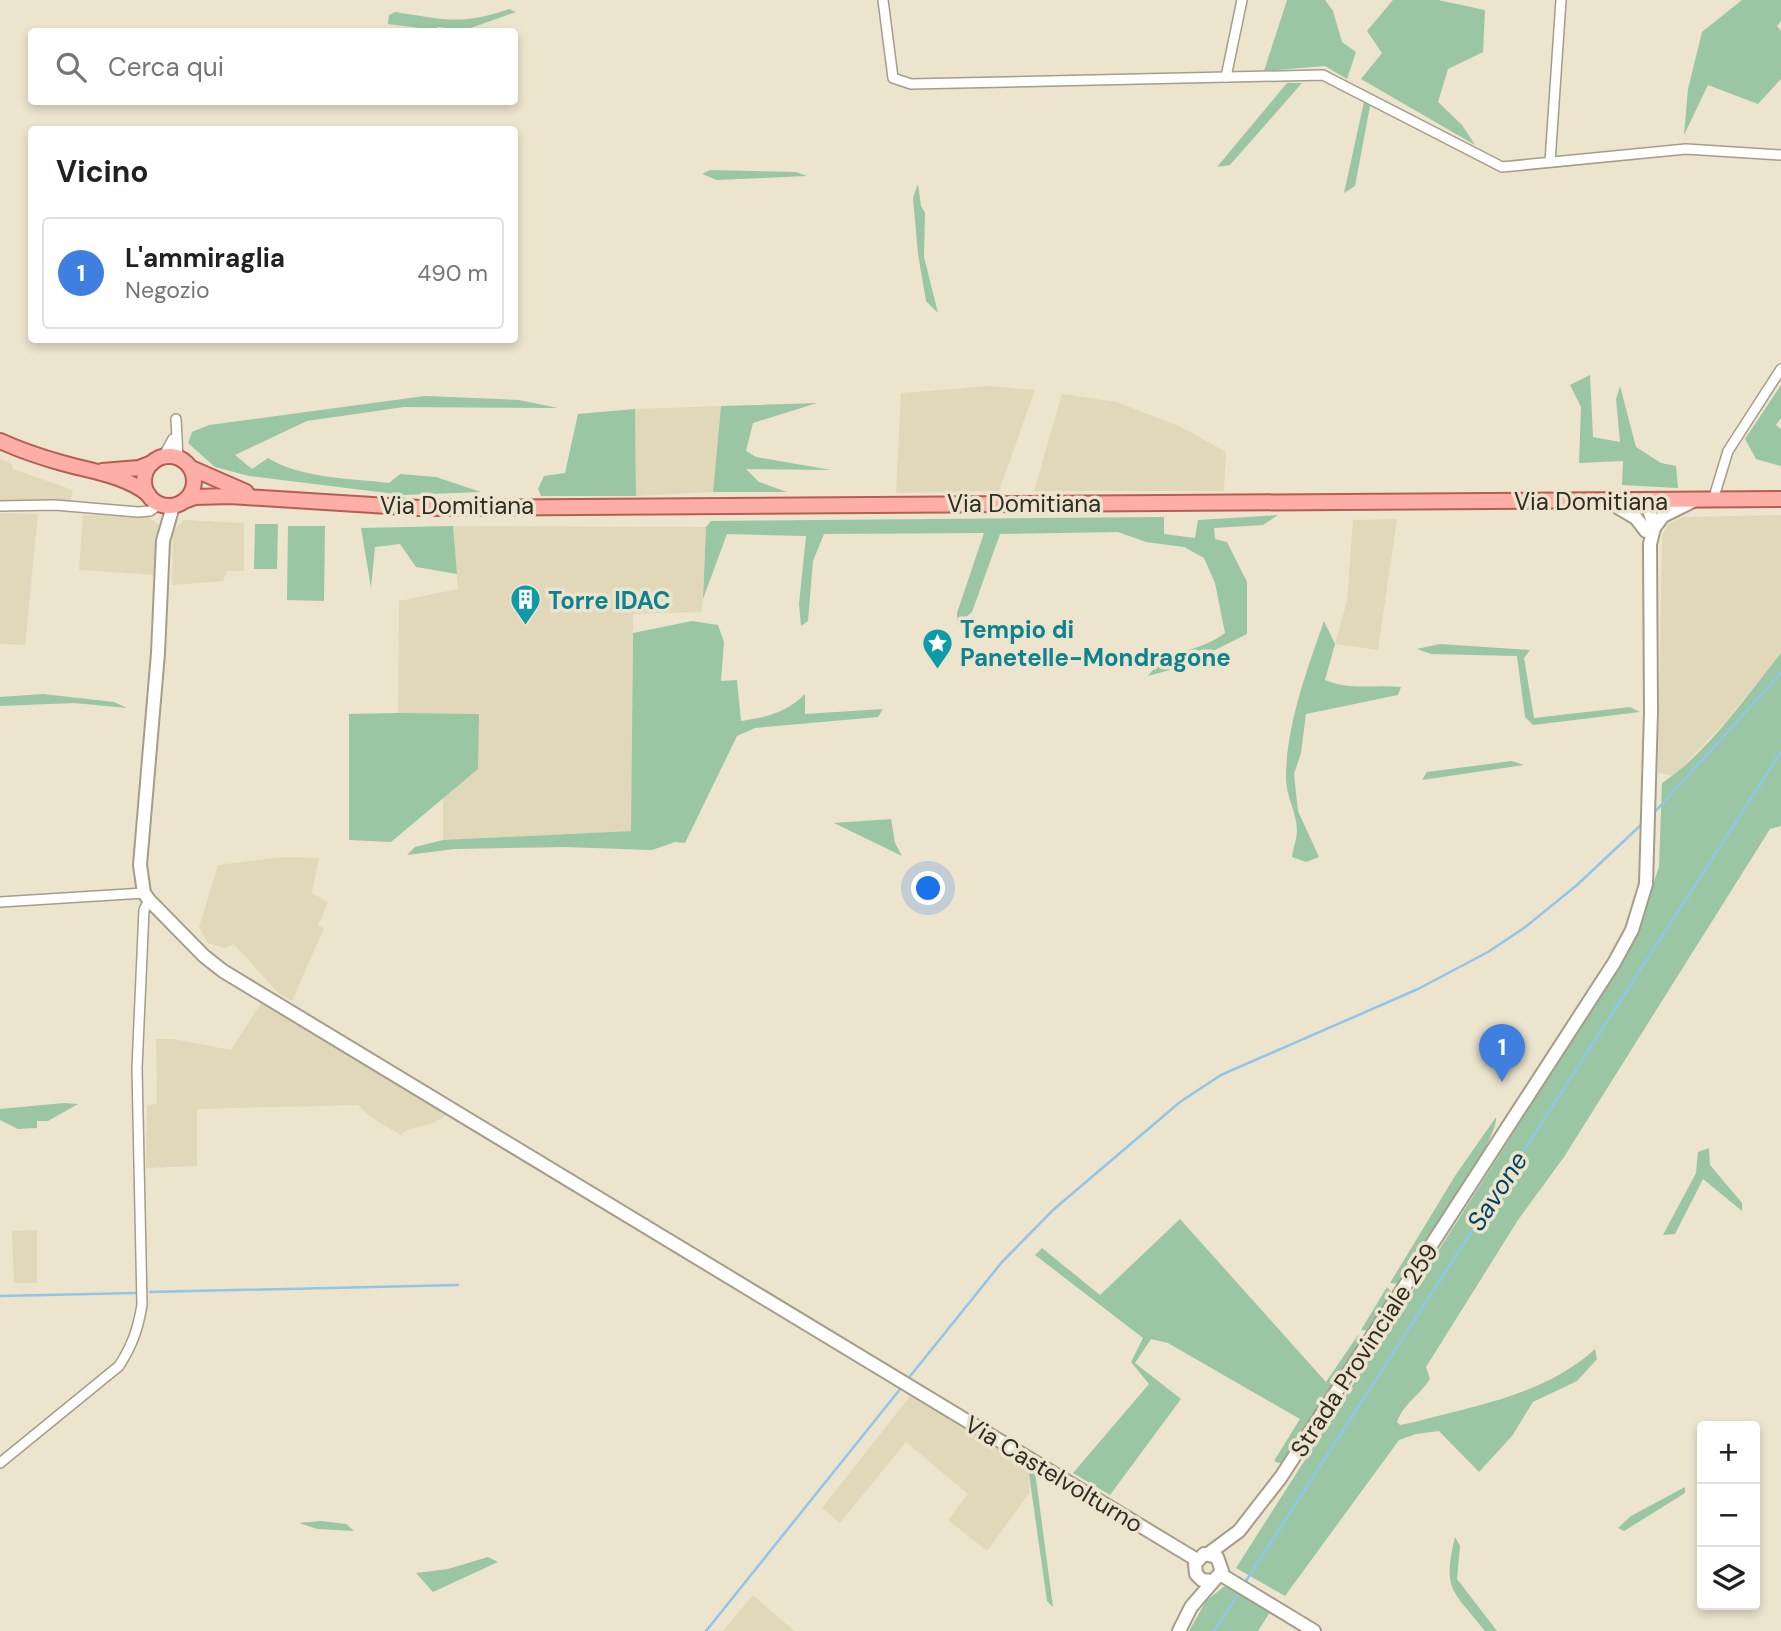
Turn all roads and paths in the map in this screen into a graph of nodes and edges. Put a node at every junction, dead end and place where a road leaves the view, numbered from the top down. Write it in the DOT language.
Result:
graph roads {
  1 [pos="883,0"];
  2 [pos="1242,0"];
  3 [pos="1561,0"];
  4 [pos="1226,77"];
  5 [pos="1781,155"];
  6 [pos="1549,162"];
  7 [pos="1781,369"];
  8 [pos="176,419"];
  9 [pos="175,434"];
  10 [pos="0,441"];
  11 [pos="178,458"];
  12 [pos="157,460"];
  13 [pos="191,468"];
  14 [pos="94,470"];
  15 [pos="148,494"];
  16 [pos="268,498"];
  17 [pos="1781,499"];
  18 [pos="1695,500"];
  19 [pos="1713,500"];
  20 [pos="1647,501"];
  21 [pos="1609,502"];
  22 [pos="172,504"];
  23 [pos="0,506"];
  24 [pos="1650,534"];
  25 [pos="146,897"];
  26 [pos="0,902"];
  27 [pos="0,1464"];
  28 [pos="1239,1531"];
  29 [pos="1202,1557"];
  30 [pos="1196,1574"];
  31 [pos="1220,1574"];
  32 [pos="1191,1607"];
  33 [pos="1180,1631"];
  34 [pos="1314,1631"];
  1 -- 4 [label="street"];
  2 -- 4 [label="street"];
  3 -- 6 [label="street"];
  4 -- 6 [label="street"];
  5 -- 6 [label="street"];
  7 -- 19 [label="street"];
  8 -- 9 [label="street"];
  9 -- 11 [label="street"];
  9 -- 12 [label="street"];
  10 -- 14 [label="main road"];
  11 -- 12 [label="main road"];
  11 -- 13 [label="main road, Via Domitiana"];
  12 -- 14 [label="main road"];
  12 -- 15 [label="main road"];
  13 -- 16 [label="main road, Via Domitiana"];
  13 -- 22 [label="main road"];
  14 -- 15 [label="main road"];
  15 -- 22 [label="main road"];
  16 -- 21 [label="main road, Via Domitiana"];
  16 -- 22 [label="main road, Via Domitiana"];
  17 -- 19 [label="main road, Via Domitiana"];
  18 -- 19 [label="main road, Via Domitiana"];
  18 -- 20 [label="main road, Via Domitiana"];
  18 -- 24 [label="street"];
  20 -- 21 [label="main road, Via Domitiana"];
  20 -- 24 [label="street"];
  21 -- 24 [label="street"];
  22 -- 23 [label="street"];
  22 -- 25 [label="street"];
  24 -- 28 [label="street, Strada Provinciale 259"];
  25 -- 26 [label="street"];
  25 -- 27 [label="street"];
  25 -- 29 [label="street, Via Castelvolturno"];
  28 -- 29 [label="street, Strada Provinciale 259"];
  28 -- 31 [label="street, Strada Provinciale 259"];
  29 -- 30 [label="street, Strada Provinciale 259"];
  29 -- 31 [label="street"];
  30 -- 31 [label="street"];
  30 -- 32 [label="street, Strada Provinciale 259"];
  31 -- 32 [label="street, Strada Provinciale 259"];
  31 -- 34 [label="street"];
  32 -- 33 [label="street, Strada Provinciale 259"];
}
